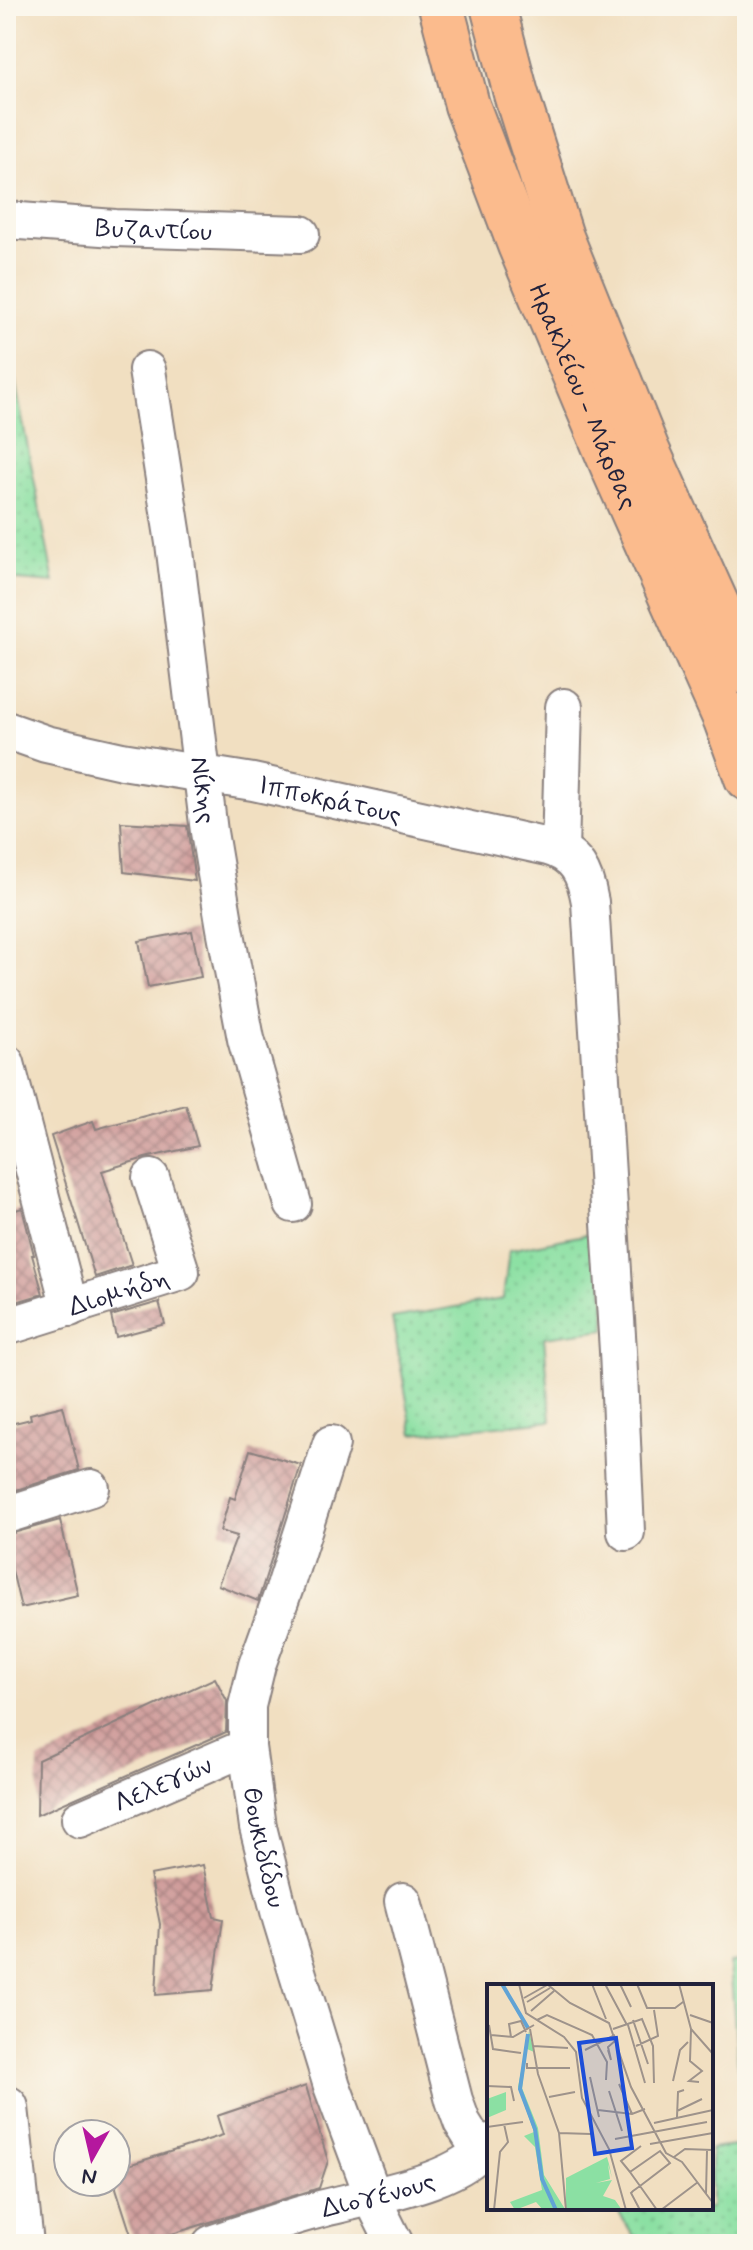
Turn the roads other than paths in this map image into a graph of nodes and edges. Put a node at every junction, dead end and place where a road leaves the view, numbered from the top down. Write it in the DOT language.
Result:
graph roads {
  1 [pos="441,6"];
  2 [pos="493,6"];
  3 [pos="6,220"];
  4 [pos="301,234"];
  5 [pos="147,370"];
  6 [pos="747,672"];
  7 [pos="564,707"];
  8 [pos="6,730"];
  9 [pos="203,775"];
  10 [pos="747,778"];
  11 [pos="560,851"];
  12 [pos="6,1063"];
  13 [pos="151,1178"];
  14 [pos="293,1204"];
  15 [pos="70,1308"];
  16 [pos="6,1327"];
  17 [pos="331,1444"];
  18 [pos="91,1488"];
  19 [pos="6,1515"];
  20 [pos="626,1532"];
  21 [pos="247,1747"];
  22 [pos="80,1819"];
  23 [pos="403,1901"];
  24 [pos="6,2108"];
  25 [pos="485,2146"];
  26 [pos="373,2196"];
  27 [pos="21,2244"];
  28 [pos="211,2244"];
  29 [pos="395,2244"];
  1 -- 10 [label="main road, Ηρακλείου - Μάρθας"];
  2 -- 6 [label="main road, Ηρακλείου - Μάρθας"];
  3 -- 4 [label="street, Βυζαντίου"];
  5 -- 9 [label="street, Νίκης"];
  7 -- 11 [label="street"];
  8 -- 9 [label="street, Ιπποκράτους"];
  9 -- 11 [label="street, Ιπποκράτους"];
  9 -- 14 [label="street, Νίκης"];
  11 -- 20 [label="street"];
  12 -- 15 [label="street"];
  13 -- 15 [label="street, Διομήδη"];
  15 -- 16 [label="street, Διομήδη"];
  17 -- 21 [label="street, Θουκιδίδου"];
  18 -- 19 [label="street"];
  21 -- 22 [label="street, Λελεγών"];
  21 -- 26 [label="street, Θουκιδίδου"];
  23 -- 25 [label="street"];
  24 -- 27 [label="street"];
  25 -- 26 [label="street, Διογένους"];
  26 -- 28 [label="street, Διογένους"];
  26 -- 29 [label="street, Θουκιδίδου"];
}
